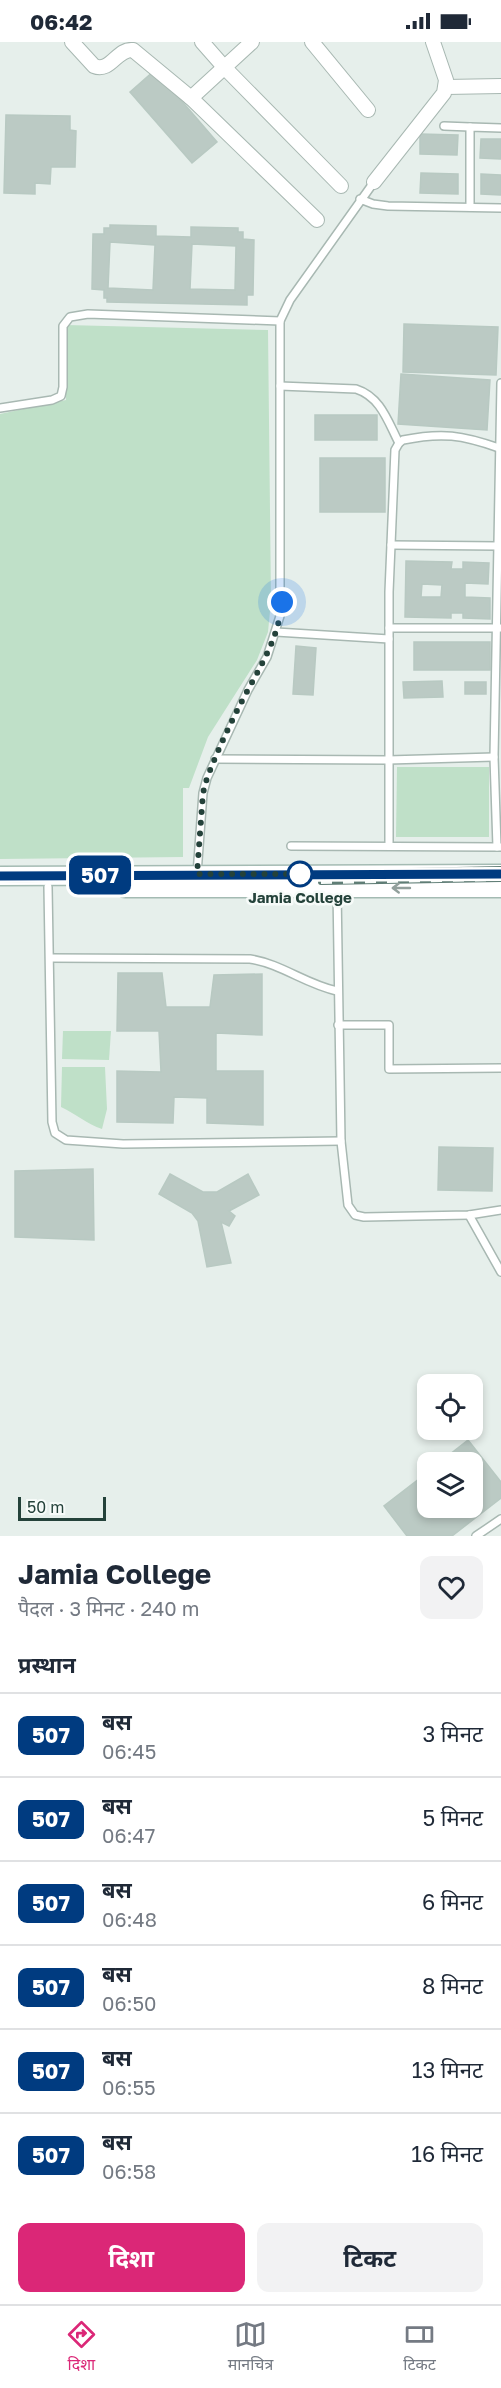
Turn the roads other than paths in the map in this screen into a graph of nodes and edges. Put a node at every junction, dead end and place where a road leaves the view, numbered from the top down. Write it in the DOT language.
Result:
graph roads {
  1 [pos="72,42"];
  2 [pos="202,42"];
  3 [pos="252,42"];
  4 [pos="312,42"];
  5 [pos="433,42"];
  6 [pos="224,67"];
  7 [pos="501,86"];
  8 [pos="446,87"];
  9 [pos="191,98"];
  10 [pos="368,110"];
  11 [pos="444,126"];
  12 [pos="470,128"];
  13 [pos="501,128"];
  14 [pos="374,182"];
  15 [pos="341,186"];
  16 [pos="360,199"];
  17 [pos="470,207"];
  18 [pos="501,208"];
  19 [pos="317,220"];
  20 [pos="280,321"];
  21 [pos="501,383"];
  22 [pos="280,386"];
  23 [pos="0,408"];
  24 [pos="399,443"];
  25 [pos="499,448"];
  26 [pos="391,545"];
  27 [pos="498,546"];
  28 [pos="389,628"];
  29 [pos="498,628"];
  30 [pos="276,632"];
  31 [pos="389,639"];
  32 [pos="494,757"];
  33 [pos="215,759"];
  34 [pos="388,760"];
  35 [pos="291,846"];
  36 [pos="389,846"];
  37 [pos="499,847"];
  38 [pos="197,874"];
  39 [pos="501,874"];
  40 [pos="0,876"];
  41 [pos="440,881"];
  42 [pos="0,887"];
  43 [pos="48,887"];
  44 [pos="337,888"];
  45 [pos="501,888"];
  46 [pos="50,958"];
  47 [pos="337,991"];
  48 [pos="338,1025"];
  49 [pos="501,1068"];
  50 [pos="341,1141"];
  51 [pos="501,1210"];
  52 [pos="469,1215"];
  53 [pos="501,1272"];
  54 [pos="501,1519"];
  55 [pos="476,1536"];
  1 -- 9 [label="street"];
  2 -- 6 [label="street"];
  3 -- 6 [label="street"];
  4 -- 10 [label="street"];
  5 -- 8 [label="street"];
  6 -- 9 [label="street"];
  6 -- 15 [label="street"];
  7 -- 8 [label="street"];
  8 -- 14 [label="street"];
  9 -- 19 [label="street"];
  11 -- 12 [label="lane"];
  12 -- 13 [label="lane"];
  12 -- 17 [label="lane"];
  14 -- 16 [label="lane"];
  16 -- 17 [label="lane"];
  16 -- 20 [label="lane"];
  17 -- 18 [label="lane"];
  20 -- 22 [label="lane"];
  20 -- 23 [label="lane"];
  21 -- 25 [label="lane"];
  22 -- 24 [label="lane"];
  22 -- 30 [label="lane"];
  24 -- 25 [label="lane"];
  24 -- 26 [label="lane"];
  25 -- 27 [label="lane"];
  26 -- 27 [label="lane"];
  26 -- 28 [label="lane"];
  27 -- 29 [label="lane"];
  28 -- 29 [label="lane"];
  28 -- 31 [label="lane"];
  29 -- 32 [label="lane"];
  30 -- 31 [label="lane"];
  30 -- 33 [label="lane"];
  31 -- 34 [label="lane"];
  32 -- 34 [label="lane"];
  32 -- 37 [label="lane"];
  33 -- 34 [label="lane"];
  33 -- 38 [label="lane"];
  34 -- 36 [label="lane"];
  35 -- 36 [label="lane"];
  36 -- 37 [label="lane"];
  38 -- 40 [label="main road"];
  38 -- 41 [label="main road"];
  39 -- 41 [label="main road"];
  41 -- 44 [label="main road, one-way"];
  41 -- 45 [label="main road"];
  42 -- 43 [label="main road"];
  43 -- 44 [label="main road"];
  43 -- 46 [label="lane"];
  44 -- 47 [label="lane"];
  46 -- 47 [label="lane"];
  46 -- 50 [label="lane"];
  47 -- 48 [label="lane"];
  48 -- 49 [label="lane"];
  48 -- 50 [label="lane"];
  50 -- 52 [label="lane"];
  51 -- 52 [label="lane"];
  52 -- 53 [label="lane"];
  54 -- 55 [label="lane"];
}
